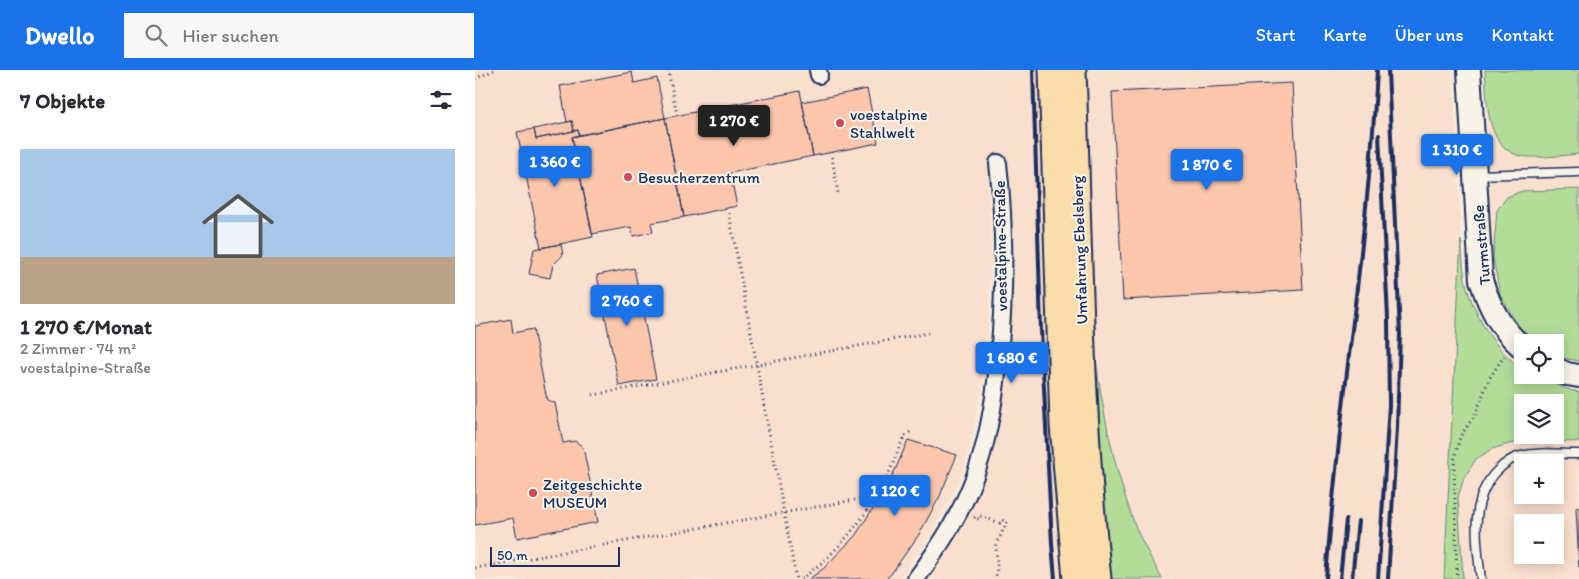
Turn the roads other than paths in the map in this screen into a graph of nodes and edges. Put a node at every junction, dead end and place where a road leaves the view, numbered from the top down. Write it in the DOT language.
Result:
graph roads {
  1 [pos="1052,70"];
  2 [pos="1073,70"];
  3 [pos="1469,70"];
  4 [pos="998,163"];
  5 [pos="1579,172"];
  6 [pos="1475,175"];
  7 [pos="1514,339"];
  8 [pos="1564,373"];
  9 [pos="1579,376"];
  10 [pos="1579,454"];
  11 [pos="916,579"];
  12 [pos="1076,579"];
  13 [pos="1097,579"];
  14 [pos="1481,579"];
  1 -- 12 [label="main road, Umfahrung Ebelsberg"];
  2 -- 13 [label="main road, Umfahrung Ebelsberg"];
  3 -- 6 [label="main road, Turmstraße"];
  4 -- 11 [label="street, voestalpine-Straße"];
  5 -- 6 [label="lane"];
  6 -- 7 [label="main road, Turmstraße"];
  8 -- 9 [label="main road"];
  10 -- 14 [label="lane"];
}
